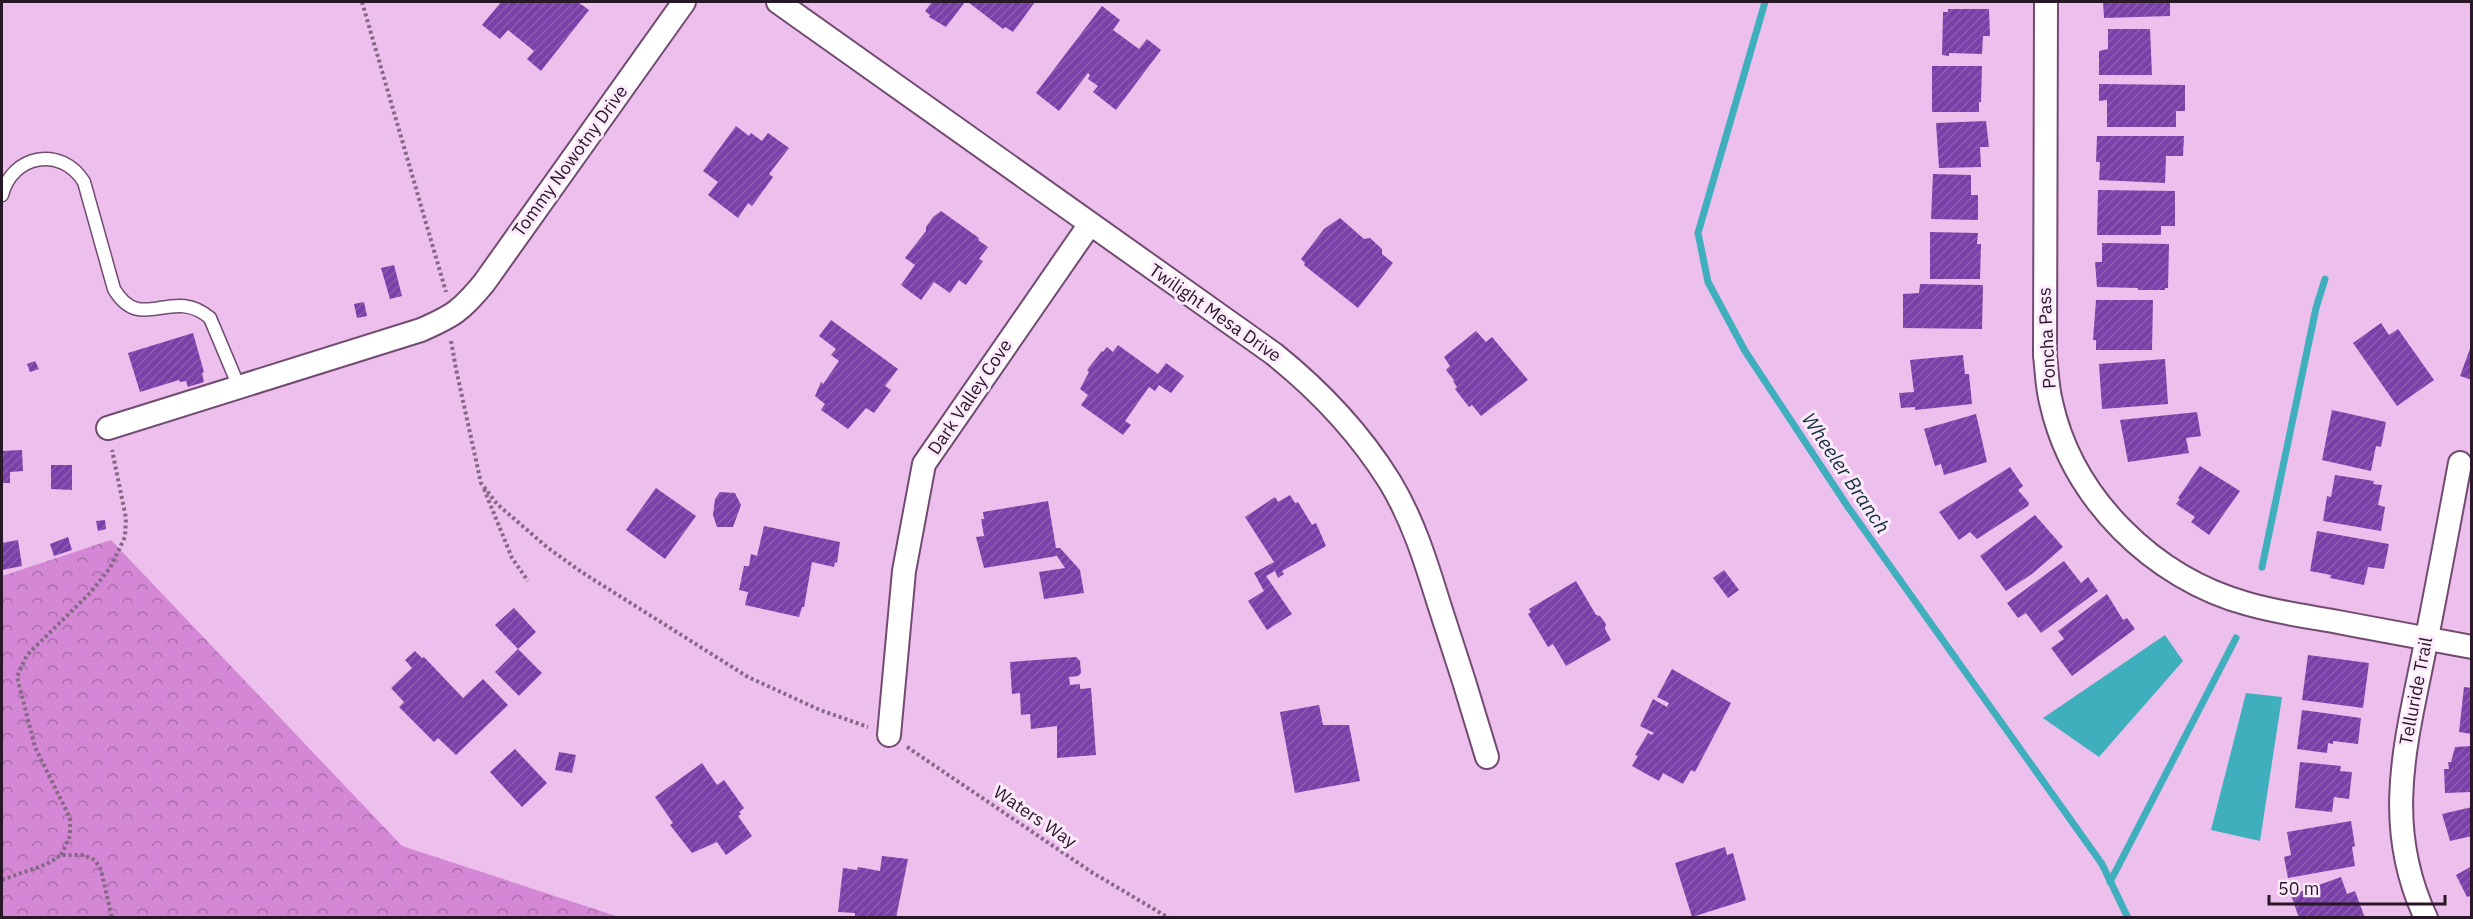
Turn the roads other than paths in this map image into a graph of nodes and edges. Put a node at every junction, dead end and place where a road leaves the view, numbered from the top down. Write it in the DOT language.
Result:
graph roads {
  1 [pos="684,2"];
  2 [pos="778,2"];
  3 [pos="2046,2"];
  4 [pos="2,195"];
  5 [pos="1090,224"];
  6 [pos="239,387"];
  7 [pos="108,428"];
  8 [pos="2460,463"];
  9 [pos="2427,639"];
  10 [pos="2472,647"];
  11 [pos="889,735"];
  12 [pos="1487,757"];
  13 [pos="2426,918"];
  1 -- 6 [label="street, Tommy Nowotny Drive"];
  2 -- 5 [label="street, Twilight Mesa Drive"];
  3 -- 9 [label="street, Poncha Pass"];
  4 -- 6 [label="lane"];
  5 -- 11 [label="street, Dark Valley Cove"];
  5 -- 12 [label="street, Twilight Mesa Drive"];
  6 -- 7 [label="street, Tommy Nowotny Drive"];
  8 -- 9 [label="street, Telluride Trail"];
  9 -- 10 [label="street, Poncha Pass"];
  9 -- 13 [label="street, Telluride Trail"];
}
